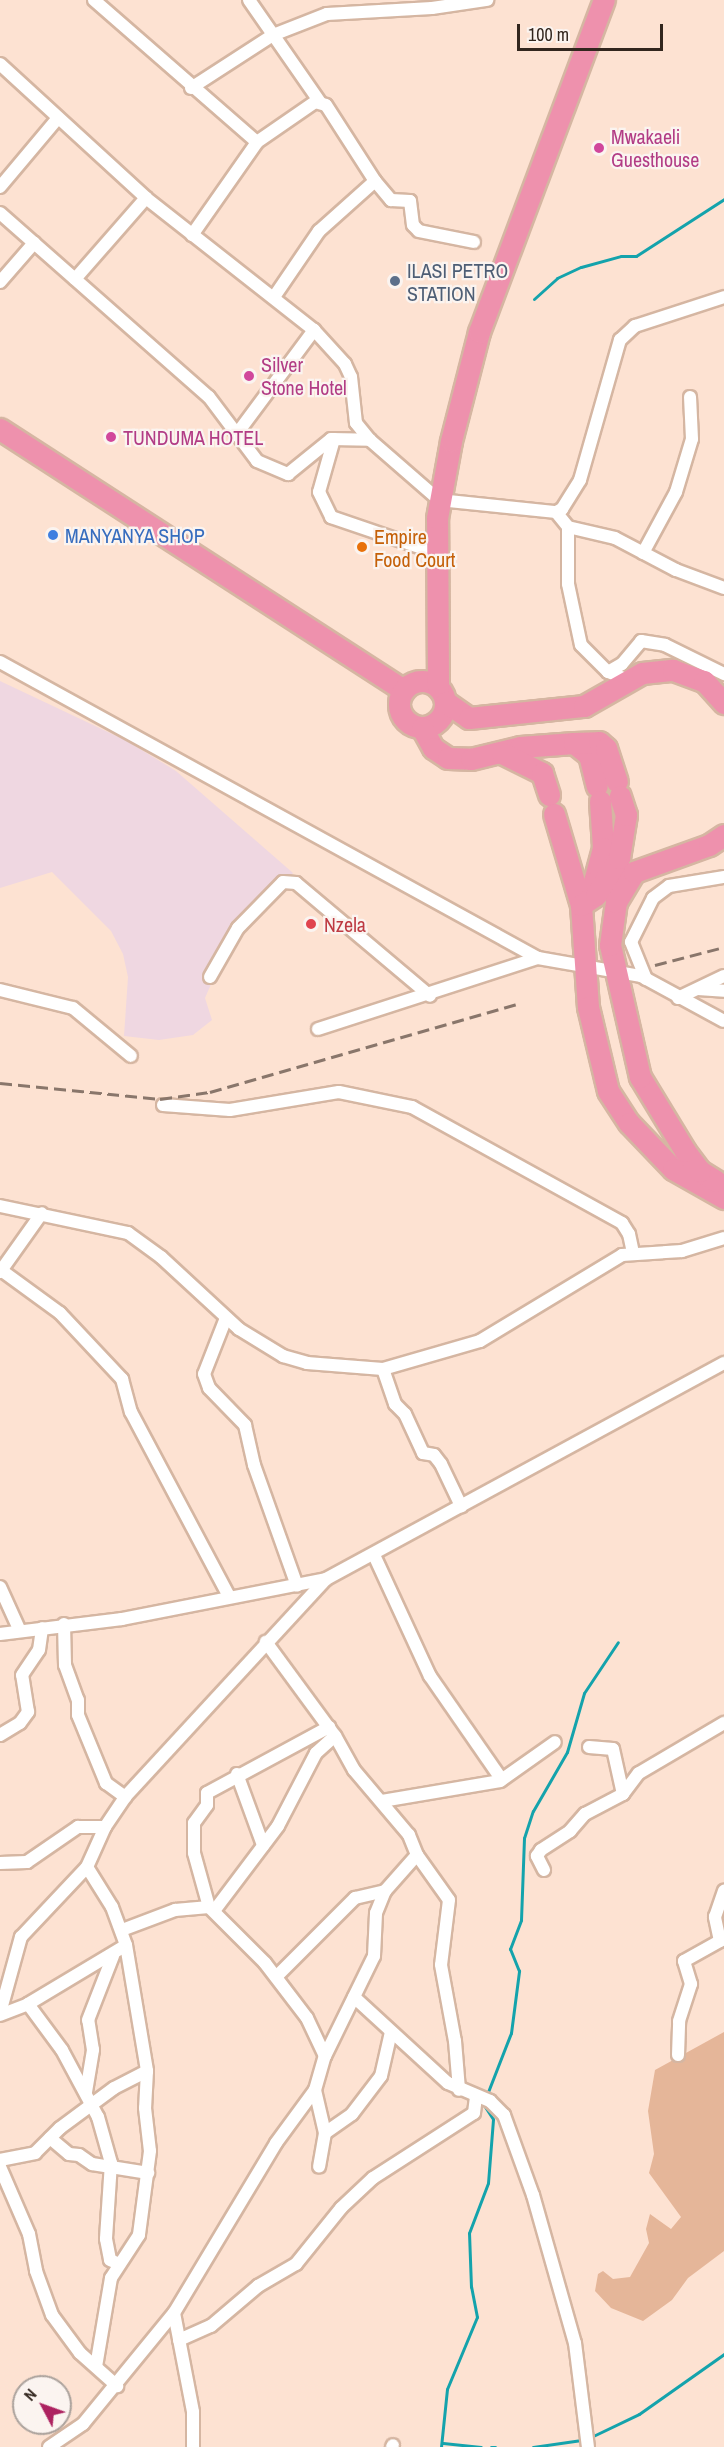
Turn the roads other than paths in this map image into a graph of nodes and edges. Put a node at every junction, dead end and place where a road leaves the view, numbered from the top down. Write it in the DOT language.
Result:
graph roads {
  1 [pos="94,0"];
  2 [pos="249,0"];
  3 [pos="487,0"];
  4 [pos="604,0"];
  5 [pos="273,35"];
  6 [pos="0,64"];
  7 [pos="191,88"];
  8 [pos="320,102"];
  9 [pos="58,118"];
  10 [pos="257,142"];
  11 [pos="375,181"];
  12 [pos="0,187"];
  13 [pos="146,198"];
  14 [pos="0,213"];
  15 [pos="192,235"];
  16 [pos="474,242"];
  17 [pos="34,243"];
  18 [pos="75,279"];
  19 [pos="0,282"];
  20 [pos="274,297"];
  21 [pos="724,297"];
  22 [pos="314,330"];
  23 [pos="690,398"];
  24 [pos="0,429"];
  25 [pos="236,435"];
  26 [pos="334,439"];
  27 [pos="370,440"];
  28 [pos="439,500"];
  29 [pos="556,512"];
  30 [pos="568,527"];
  31 [pos="436,553"];
  32 [pos="643,553"];
  33 [pos="724,588"];
  34 [pos="0,662"];
  35 [pos="608,672"];
  36 [pos="724,674"];
  37 [pos="629,680"];
  38 [pos="403,690"];
  39 [pos="442,694"];
  40 [pos="724,703"];
  41 [pos="422,728"];
  42 [pos="502,753"];
  43 [pos="724,835"];
  44 [pos="724,877"];
  45 [pos="581,904"];
  46 [pos="538,958"];
  47 [pos="584,968"];
  48 [pos="616,975"];
  49 [pos="724,976"];
  50 [pos="210,977"];
  51 [pos="646,979"];
  52 [pos="697,989"];
  53 [pos="0,990"];
  54 [pos="724,991"];
  55 [pos="430,996"];
  56 [pos="678,998"];
  57 [pos="724,1021"];
  58 [pos="318,1029"];
  59 [pos="131,1056"];
  60 [pos="163,1105"];
  61 [pos="724,1186"];
  62 [pos="724,1198"];
  63 [pos="0,1206"];
  64 [pos="42,1214"];
  65 [pos="724,1238"];
  66 [pos="633,1253"];
  67 [pos="1,1271"];
  68 [pos="226,1318"];
  69 [pos="724,1363"];
  70 [pos="383,1370"];
  71 [pos="461,1506"];
  72 [pos="374,1556"];
  73 [pos="326,1579"];
  74 [pos="297,1586"];
  75 [pos="0,1587"];
  76 [pos="229,1596"];
  77 [pos="64,1624"];
  78 [pos="42,1628"];
  79 [pos="20,1631"];
  80 [pos="0,1634"];
  81 [pos="266,1642"];
  82 [pos="724,1723"];
  83 [pos="332,1731"];
  84 [pos="0,1735"];
  85 [pos="555,1742"];
  86 [pos="589,1748"];
  87 [pos="237,1774"];
  88 [pos="502,1779"];
  89 [pos="623,1794"];
  90 [pos="125,1797"];
  91 [pos="382,1801"];
  92 [pos="105,1827"];
  93 [pos="263,1845"];
  94 [pos="417,1855"];
  95 [pos="0,1863"];
  96 [pos="87,1867"];
  97 [pos="544,1870"];
  98 [pos="385,1891"];
  99 [pos="724,1891"];
  100 [pos="212,1909"];
  101 [pos="122,1930"];
  102 [pos="126,1945"];
  103 [pos="113,1956"];
  104 [pos="276,1977"];
  105 [pos="4,1989"];
  106 [pos="354,1997"];
  107 [pos="28,2004"];
  108 [pos="0,2014"];
  109 [pos="391,2032"];
  110 [pos="678,2055"];
  111 [pos="325,2056"];
  112 [pos="147,2071"];
  113 [pos="315,2090"];
  114 [pos="459,2090"];
  115 [pos="86,2092"];
  116 [pos="476,2096"];
  117 [pos="92,2105"];
  118 [pos="325,2133"];
  119 [pos="50,2138"];
  120 [pos="0,2160"];
  121 [pos="319,2166"];
  122 [pos="0,2167"];
  123 [pos="111,2169"];
  124 [pos="148,2173"];
  125 [pos="119,2264"];
  126 [pos="174,2313"];
  127 [pos="179,2340"];
  128 [pos="96,2367"];
  129 [pos="117,2386"];
  130 [pos="49,2447"];
  131 [pos="193,2447"];
  132 [pos="588,2447"];
  1 -- 7 [label="street"];
  2 -- 5 [label="street"];
  3 -- 5 [label="street"];
  4 -- 28 [label="highway"];
  5 -- 7 [label="street"];
  5 -- 8 [label="street"];
  6 -- 9 [label="street"];
  7 -- 10 [label="street"];
  8 -- 10 [label="street"];
  8 -- 11 [label="street"];
  9 -- 12 [label="street"];
  9 -- 13 [label="street"];
  10 -- 15 [label="street"];
  11 -- 16 [label="street"];
  11 -- 20 [label="street"];
  13 -- 15 [label="street"];
  13 -- 18 [label="street"];
  14 -- 17 [label="street"];
  15 -- 20 [label="street"];
  17 -- 18 [label="street"];
  17 -- 19 [label="street"];
  18 -- 25 [label="street"];
  20 -- 22 [label="street"];
  21 -- 29 [label="street"];
  22 -- 25 [label="street"];
  22 -- 27 [label="street"];
  23 -- 32 [label="street"];
  24 -- 38 [label="highway"];
  25 -- 26 [label="street"];
  26 -- 27 [label="street"];
  26 -- 31 [label="street"];
  27 -- 28 [label="street"];
  28 -- 29 [label="street"];
  28 -- 31 [label="highway"];
  29 -- 30 [label="street"];
  30 -- 32 [label="street"];
  30 -- 35 [label="street"];
  31 -- 39 [label="highway"];
  32 -- 33 [label="street"];
  34 -- 46 [label="street"];
  35 -- 36 [label="street"];
  35 -- 37 [label="street"];
  37 -- 39 [label="highway"];
  37 -- 40 [label="highway"];
  38 -- 39 [label="highway"];
  38 -- 41 [label="highway"];
  39 -- 41 [label="highway"];
  41 -- 42 [label="highway"];
  42 -- 45 [label="highway"];
  42 -- 45 [label="highway"];
  43 -- 48 [label="highway"];
  44 -- 51 [label="street"];
  45 -- 47 [label="highway"];
  46 -- 47 [label="street"];
  46 -- 55 [label="street"];
  47 -- 48 [label="street"];
  47 -- 62 [label="highway"];
  48 -- 51 [label="street"];
  48 -- 61 [label="highway"];
  49 -- 52 [label="street"];
  50 -- 55 [label="street"];
  51 -- 56 [label="street"];
  52 -- 54 [label="street"];
  52 -- 56 [label="street"];
  53 -- 59 [label="street"];
  55 -- 58 [label="street"];
  56 -- 57 [label="street"];
  60 -- 66 [label="street"];
  63 -- 64 [label="street"];
  64 -- 67 [label="street"];
  64 -- 68 [label="street"];
  65 -- 66 [label="street"];
  66 -- 70 [label="street"];
  67 -- 76 [label="street"];
  68 -- 70 [label="street"];
  68 -- 74 [label="street"];
  69 -- 71 [label="street"];
  70 -- 71 [label="street"];
  71 -- 72 [label="street"];
  72 -- 73 [label="street"];
  72 -- 88 [label="street"];
  73 -- 74 [label="street"];
  73 -- 81 [label="street"];
  74 -- 76 [label="street"];
  75 -- 79 [label="street"];
  76 -- 77 [label="street"];
  77 -- 78 [label="street"];
  77 -- 90 [label="street"];
  78 -- 79 [label="street"];
  78 -- 84 [label="street"];
  79 -- 80 [label="street"];
  81 -- 83 [label="street"];
  81 -- 90 [label="street"];
  82 -- 89 [label="street"];
  83 -- 87 [label="street"];
  83 -- 91 [label="street"];
  83 -- 93 [label="street"];
  85 -- 88 [label="street"];
  86 -- 89 [label="street"];
  87 -- 93 [label="street"];
  87 -- 100 [label="street"];
  88 -- 91 [label="street"];
  89 -- 97 [label="street"];
  90 -- 92 [label="street"];
  91 -- 94 [label="street"];
  92 -- 95 [label="street"];
  92 -- 96 [label="street"];
  93 -- 100 [label="street"];
  94 -- 98 [label="street"];
  94 -- 114 [label="street"];
  96 -- 101 [label="street"];
  96 -- 105 [label="street"];
  98 -- 104 [label="street"];
  98 -- 106 [label="street"];
  99 -- 110 [label="street"];
  100 -- 101 [label="street"];
  100 -- 104 [label="street"];
  101 -- 102 [label="street"];
  102 -- 103 [label="street"];
  102 -- 112 [label="street"];
  103 -- 107 [label="street"];
  103 -- 115 [label="street"];
  104 -- 111 [label="street"];
  105 -- 108 [label="street"];
  106 -- 109 [label="street"];
  106 -- 111 [label="street"];
  107 -- 108 [label="street"];
  107 -- 115 [label="street"];
  109 -- 114 [label="street"];
  109 -- 118 [label="street"];
  111 -- 113 [label="street"];
  112 -- 117 [label="street"];
  112 -- 124 [label="street"];
  113 -- 118 [label="street"];
  113 -- 126 [label="street"];
  114 -- 116 [label="street"];
  115 -- 117 [label="street"];
  116 -- 127 [label="street"];
  116 -- 132 [label="street"];
  117 -- 119 [label="street"];
  117 -- 123 [label="street"];
  118 -- 121 [label="street"];
  119 -- 120 [label="street"];
  119 -- 123 [label="street"];
  122 -- 128 [label="street"];
  123 -- 124 [label="street"];
  123 -- 125 [label="street"];
  124 -- 125 [label="street"];
  125 -- 128 [label="street"];
  126 -- 127 [label="street"];
  126 -- 129 [label="street"];
  127 -- 131 [label="street"];
  128 -- 129 [label="street"];
  129 -- 130 [label="street"];
}
